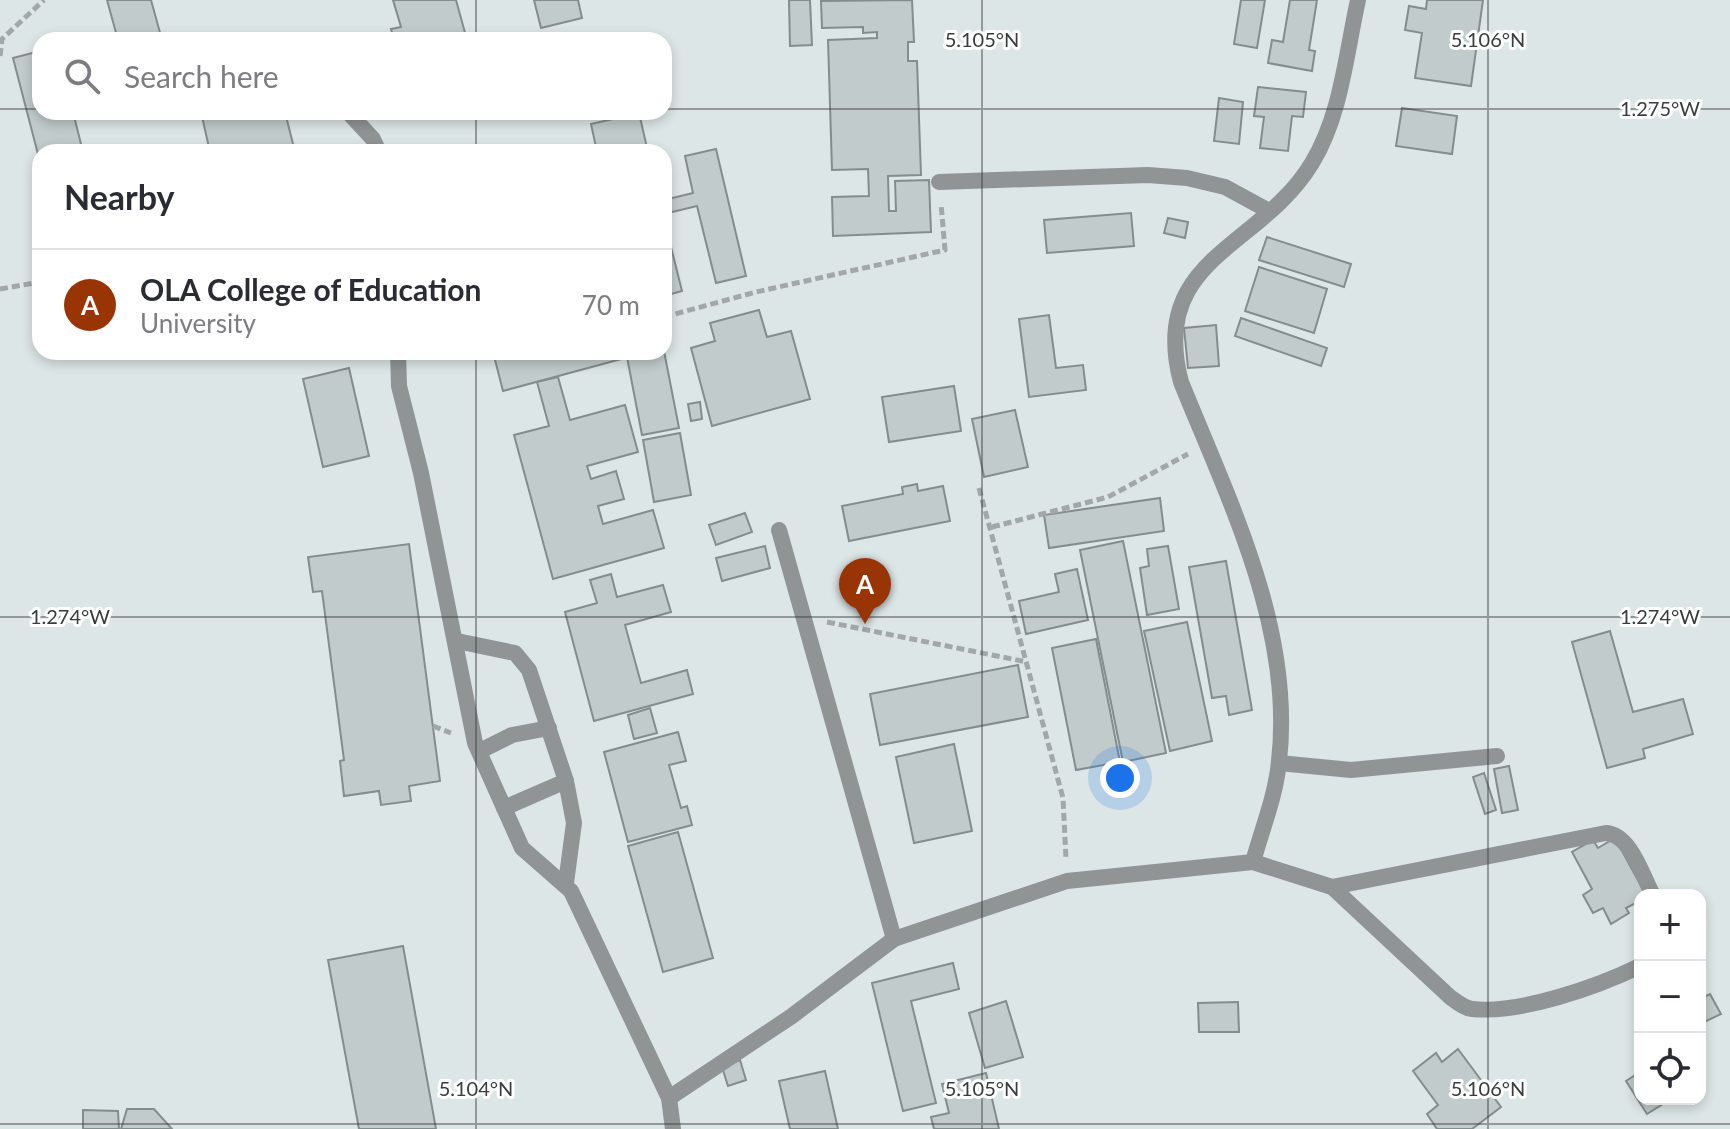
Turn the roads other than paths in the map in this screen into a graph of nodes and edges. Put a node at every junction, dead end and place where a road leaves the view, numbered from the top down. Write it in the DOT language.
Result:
graph roads {
  1 [pos="1358,0"];
  2 [pos="355,120"];
  3 [pos="375,144"];
  4 [pos="939,182"];
  5 [pos="1269,211"];
  6 [pos="398,360"];
  7 [pos="779,530"];
  8 [pos="457,641"];
  9 [pos="549,728"];
  10 [pos="480,751"];
  11 [pos="1497,756"];
  12 [pos="1279,763"];
  13 [pos="566,781"];
  14 [pos="504,808"];
  15 [pos="1253,862"];
  16 [pos="566,883"];
  17 [pos="1332,887"];
  18 [pos="1650,889"];
  19 [pos="894,939"];
  20 [pos="1634,969"];
  21 [pos="669,1098"];
  22 [pos="673,1129"];
  1 -- 5 [label="lane"];
  2 -- 3 [label="lane"];
  4 -- 5 [label="lane"];
  5 -- 12 [label="lane"];
  6 -- 8 [label="lane"];
  7 -- 19 [label="lane"];
  8 -- 9 [label="lane"];
  8 -- 10 [label="lane"];
  9 -- 10 [label="lane"];
  9 -- 13 [label="lane"];
  10 -- 14 [label="lane"];
  11 -- 12 [label="lane"];
  12 -- 15 [label="lane"];
  13 -- 14 [label="lane"];
  13 -- 16 [label="lane"];
  14 -- 16 [label="lane"];
  15 -- 17 [label="lane"];
  15 -- 19 [label="lane"];
  16 -- 21 [label="lane"];
  17 -- 18 [label="lane"];
  17 -- 20 [label="lane"];
  19 -- 21 [label="lane"];
  21 -- 22 [label="lane"];
}
